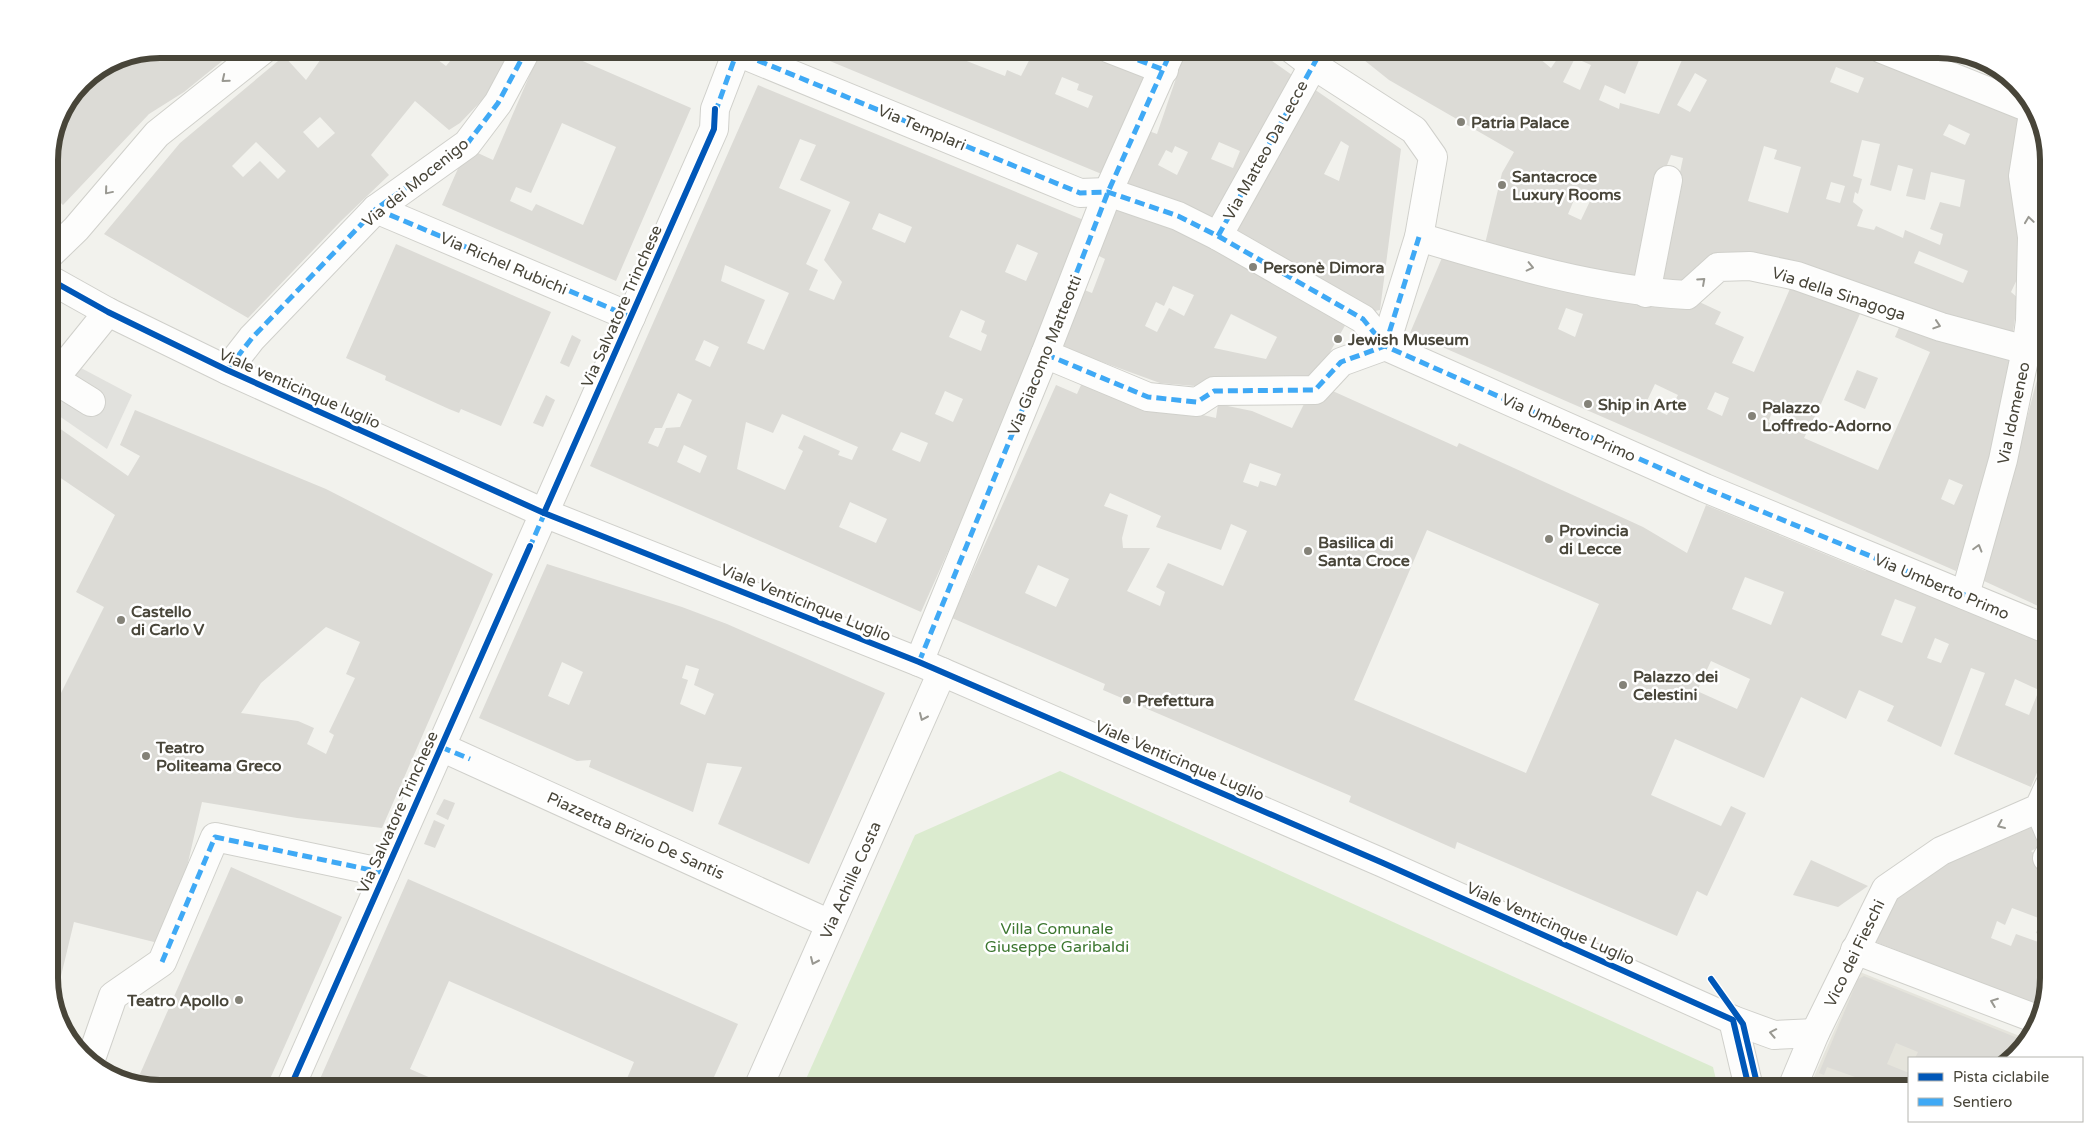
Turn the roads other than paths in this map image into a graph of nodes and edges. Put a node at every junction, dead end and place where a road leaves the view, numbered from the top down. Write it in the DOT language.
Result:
graph roads {
  1 [pos="253,58"];
  2 [pos="522,58"];
  3 [pos="732,58"];
  4 [pos="754,58"];
  5 [pos="1307,58"];
  6 [pos="1311,58"];
  7 [pos="1905,58"];
  8 [pos="1168,59"];
  9 [pos="2024,104"];
  10 [pos="2032,118"];
  11 [pos="1668,180"];
  12 [pos="1108,192"];
  13 [pos="376,209"];
  14 [pos="1218,236"];
  15 [pos="1419,237"];
  16 [pos="58,246"];
  17 [pos="58,284"];
  18 [pos="1646,292"];
  19 [pos="108,312"];
  20 [pos="2040,315"];
  21 [pos="631,317"];
  22 [pos="1385,346"];
  23 [pos="2026,350"];
  24 [pos="1045,354"];
  25 [pos="58,369"];
  26 [pos="227,370"];
  27 [pos="58,381"];
  28 [pos="91,402"];
  29 [pos="544,513"];
  30 [pos="1965,595"];
  31 [pos="2040,626"];
  32 [pos="930,667"];
  33 [pos="441,747"];
  34 [pos="2040,830"];
  35 [pos="385,873"];
  36 [pos="830,924"];
  37 [pos="1854,950"];
  38 [pos="2032,1017"];
  39 [pos="1733,1020"];
  40 [pos="1815,1033"];
  41 [pos="93,1055"];
  42 [pos="294,1080"];
  43 [pos="762,1080"];
  44 [pos="1747,1080"];
  45 [pos="1795,1080"];
  1 -- 16 [label="street, one-way"];
  2 -- 13 [label="street, Via dei Mocenigo"];
  3 -- 21 [label="street, Via Salvatore Trinchese"];
  4 -- 12 [label="street, Via Templari"];
  5 -- 14 [label="street, Via Matteo Da Lecce"];
  6 -- 15 [label="street"];
  7 -- 9 [label="street"];
  8 -- 12 [label="street, Via Giacomo Matteotti"];
  20 -- 10 [label="street, Via Idomeneo, one-way"];
  11 -- 18 [label="street"];
  12 -- 14 [label="street, Via Umberto Primo"];
  12 -- 24 [label="street, Via Giacomo Matteotti"];
  13 -- 21 [label="street, Via Richel Rubichi"];
  13 -- 26 [label="street, Via dei Mocenigo"];
  14 -- 22 [label="street, Via Umberto Primo"];
  15 -- 18 [label="street, Via della Sinagoga, one-way"];
  15 -- 22 [label="street"];
  17 -- 19 [label="street, Viale venticinque luglio"];
  18 -- 23 [label="street, Via della Sinagoga, one-way"];
  19 -- 25 [label="street"];
  19 -- 26 [label="street, Viale venticinque luglio"];
  20 -- 23 [label="street, Via Idomeneo"];
  21 -- 29 [label="street, Via Salvatore Trinchese"];
  22 -- 24 [label="street"];
  22 -- 30 [label="street, Via Umberto Primo"];
  30 -- 23 [label="street, Via Idomeneo, one-way"];
  24 -- 32 [label="street, Via Giacomo Matteotti"];
  26 -- 29 [label="street, Viale venticinque luglio"];
  27 -- 28 [label="street"];
  29 -- 32 [label="street, Viale Venticinque Luglio"];
  29 -- 33 [label="street, Via Salvatore Trinchese"];
  30 -- 31 [label="street, Via Umberto Primo"];
  32 -- 36 [label="street, Via Achille Costa, one-way"];
  32 -- 39 [label="street, Viale Venticinque Luglio"];
  33 -- 35 [label="street, Via Salvatore Trinchese"];
  33 -- 36 [label="street, Piazzetta Brizio De Santis"];
  34 -- 37 [label="street, Vico dei Fieschi, one-way"];
  35 -- 41 [label="street"];
  35 -- 42 [label="street, Via Salvatore Trinchese"];
  36 -- 43 [label="street, Via Achille Costa, one-way"];
  38 -- 37 [label="street, one-way"];
  37 -- 40 [label="street, Vico dei Fieschi"];
  40 -- 39 [label="street, one-way"];
  39 -- 44 [label="street"];
  40 -- 45 [label="street, Vico dei Fieschi"];
}
